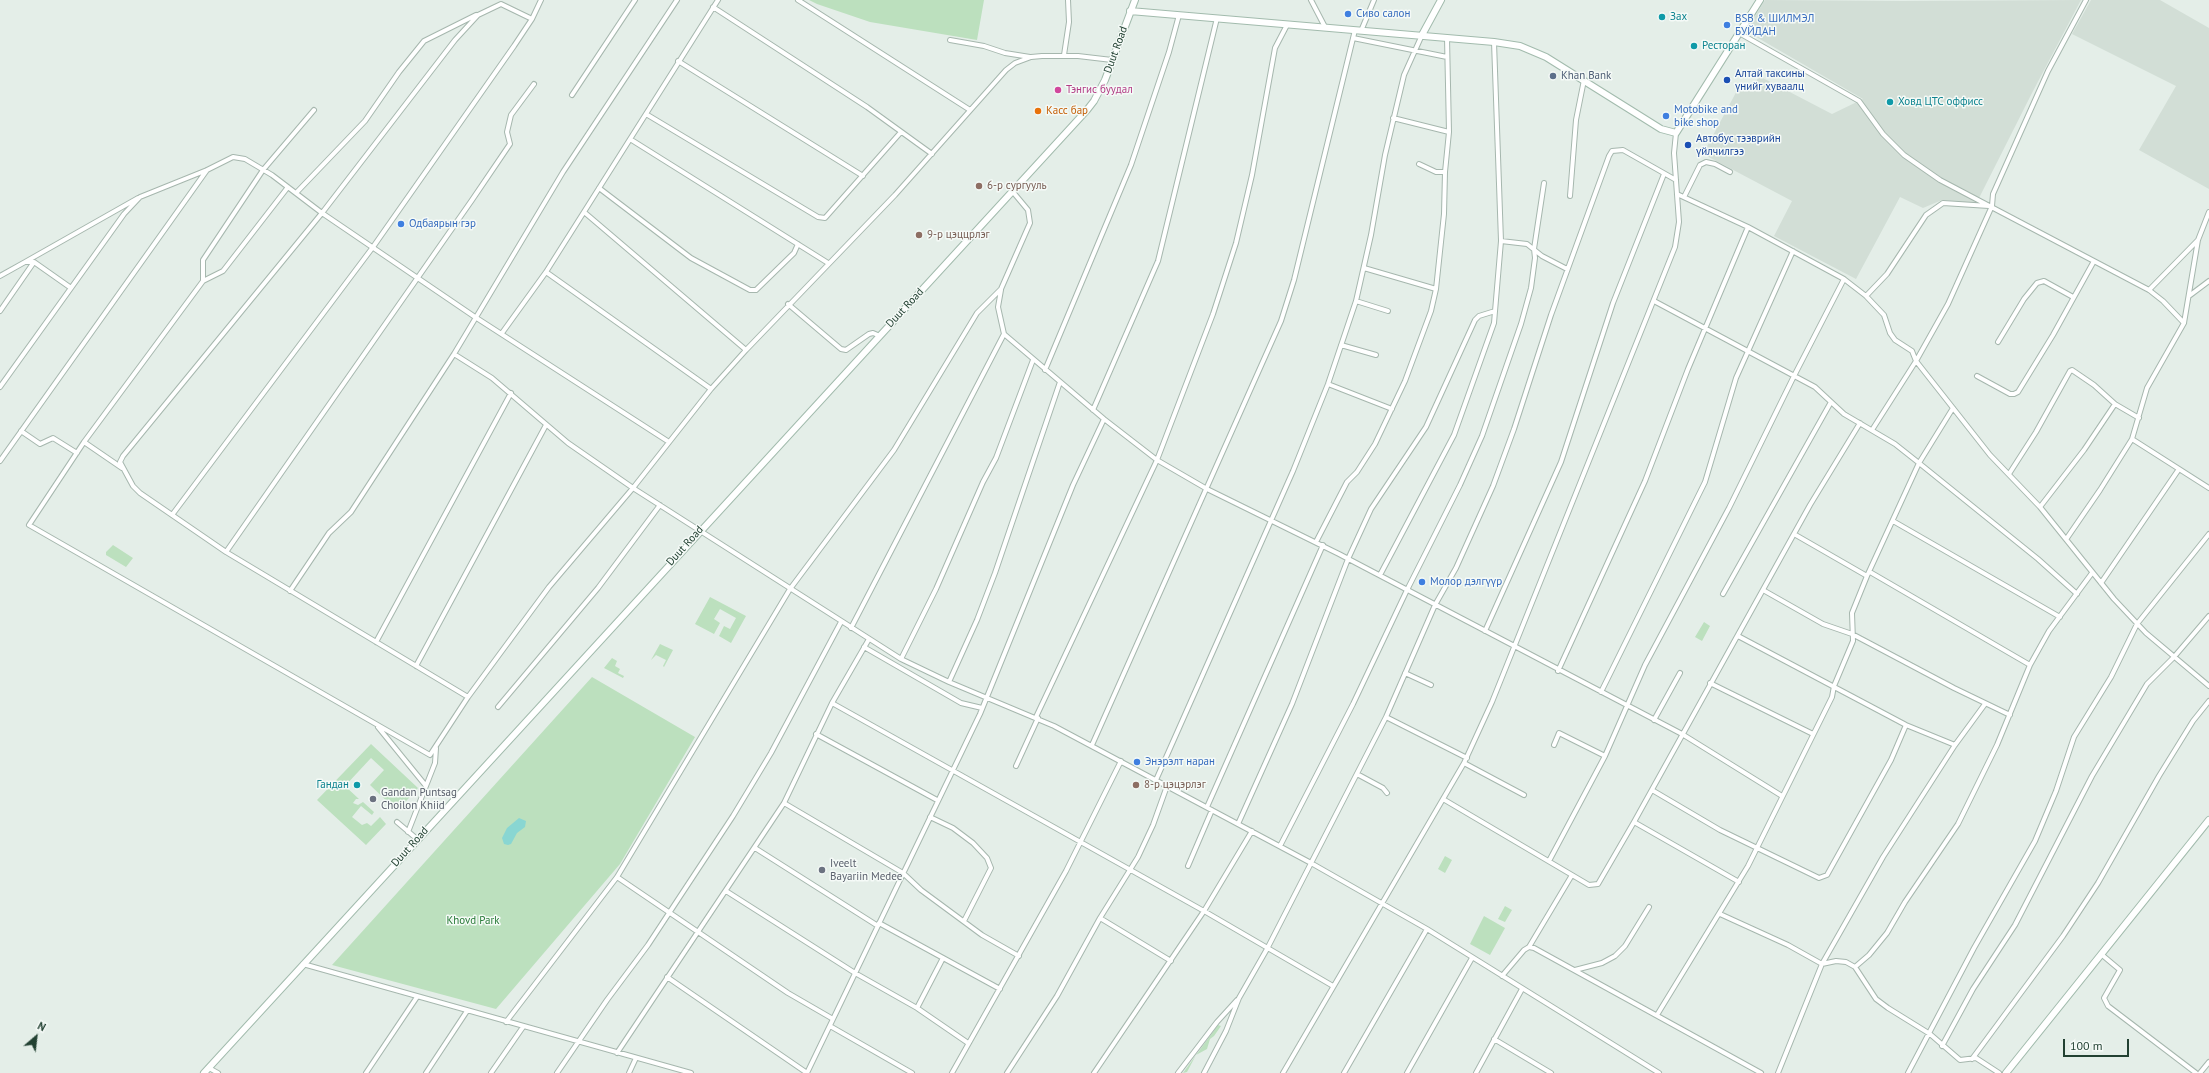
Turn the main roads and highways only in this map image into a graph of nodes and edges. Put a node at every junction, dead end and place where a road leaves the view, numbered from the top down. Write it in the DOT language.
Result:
graph roads {
  1 [pos="1135,0"];
  2 [pos="1441,0"];
  3 [pos="1760,0"];
  4 [pos="1130,11"];
  5 [pos="1422,35"];
  6 [pos="2209,820"];
  7 [pos="204,1073"];
  8 [pos="2006,1073"];
  1 -- 4 [label="main road, Duut Road"];
  2 -- 5 [label="main road"];
  3 -- 5 [label="main road"];
  4 -- 5 [label="main road"];
  4 -- 7 [label="main road, Duut Road"];
  6 -- 8 [label="main road"];
}
